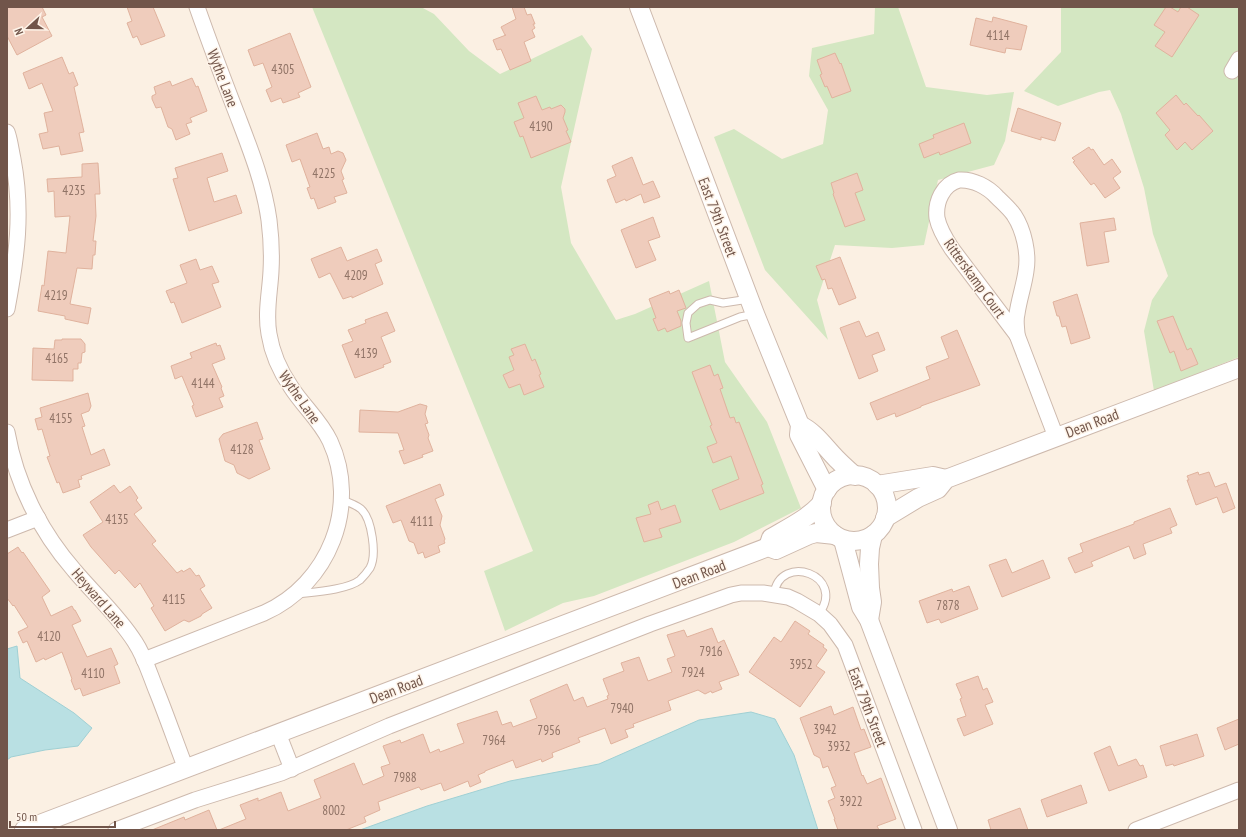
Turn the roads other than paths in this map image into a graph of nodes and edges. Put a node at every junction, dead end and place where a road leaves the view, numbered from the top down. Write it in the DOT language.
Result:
graph roads {
  1 [pos="196,7"];
  2 [pos="639,7"];
  3 [pos="7,132"];
  4 [pos="752,307"];
  5 [pos="7,308"];
  6 [pos="1017,335"];
  7 [pos="1239,368"];
  8 [pos="800,425"];
  9 [pos="7,432"];
  10 [pos="1056,437"];
  11 [pos="855,476"];
  12 [pos="946,479"];
  13 [pos="877,485"];
  14 [pos="824,497"];
  15 [pos="342,500"];
  16 [pos="38,518"];
  17 [pos="885,518"];
  18 [pos="7,530"];
  19 [pos="873,535"];
  20 [pos="839,538"];
  21 [pos="768,547"];
  22 [pos="295,594"];
  23 [pos="774,594"];
  24 [pos="797,601"];
  25 [pos="819,614"];
  26 [pos="869,620"];
  27 [pos="144,660"];
  28 [pos="278,733"];
  29 [pos="186,768"];
  30 [pos="292,769"];
  31 [pos="1239,790"];
  32 [pos="24,830"];
  33 [pos="116,830"];
  34 [pos="914,830"];
  35 [pos="948,830"];
  36 [pos="1136,830"];
  1 -- 15 [label="street, Wythe Lane"];
  2 -- 4 [label="street, East 79th Street"];
  3 -- 5 [label="street"];
  4 -- 4 [label="lane"];
  4 -- 8 [label="street, East 79th Street"];
  6 -- 6 [label="street, Ritterskamp Court"];
  6 -- 10 [label="street, Ritterskamp Court"];
  7 -- 10 [label="street, Dean Road"];
  8 -- 11 [label="street"];
  8 -- 14 [label="street, East 79th Street"];
  9 -- 16 [label="street, Heyward Lane"];
  10 -- 12 [label="street, Dean Road"];
  11 -- 13 [label="street"];
  11 -- 14 [label="street"];
  12 -- 13 [label="street, Dean Road"];
  12 -- 17 [label="street, Dean Road"];
  13 -- 17 [label="street"];
  14 -- 20 [label="street"];
  14 -- 21 [label="street, Dean Road"];
  15 -- 22 [label="street, Wythe Lane"];
  15 -- 22 [label="lane"];
  16 -- 18 [label="street"];
  16 -- 27 [label="street, Heyward Lane"];
  17 -- 19 [label="street"];
  19 -- 20 [label="street"];
  19 -- 26 [label="street"];
  20 -- 21 [label="street, Dean Road"];
  20 -- 26 [label="street"];
  21 -- 28 [label="street, Dean Road"];
  22 -- 27 [label="street, Wythe Lane"];
  23 -- 24 [label="street, Dean Road"];
  23 -- 25 [label="lane"];
  23 -- 30 [label="street, Dean Road"];
  24 -- 25 [label="street, East 79th Street"];
  25 -- 34 [label="street, East 79th Street"];
  26 -- 35 [label="street"];
  27 -- 29 [label="street, Heyward Lane"];
  28 -- 29 [label="street, Dean Road"];
  28 -- 30 [label="street"];
  29 -- 32 [label="street, Dean Road"];
  30 -- 33 [label="street, Dean Road"];
  31 -- 36 [label="street"];
}
